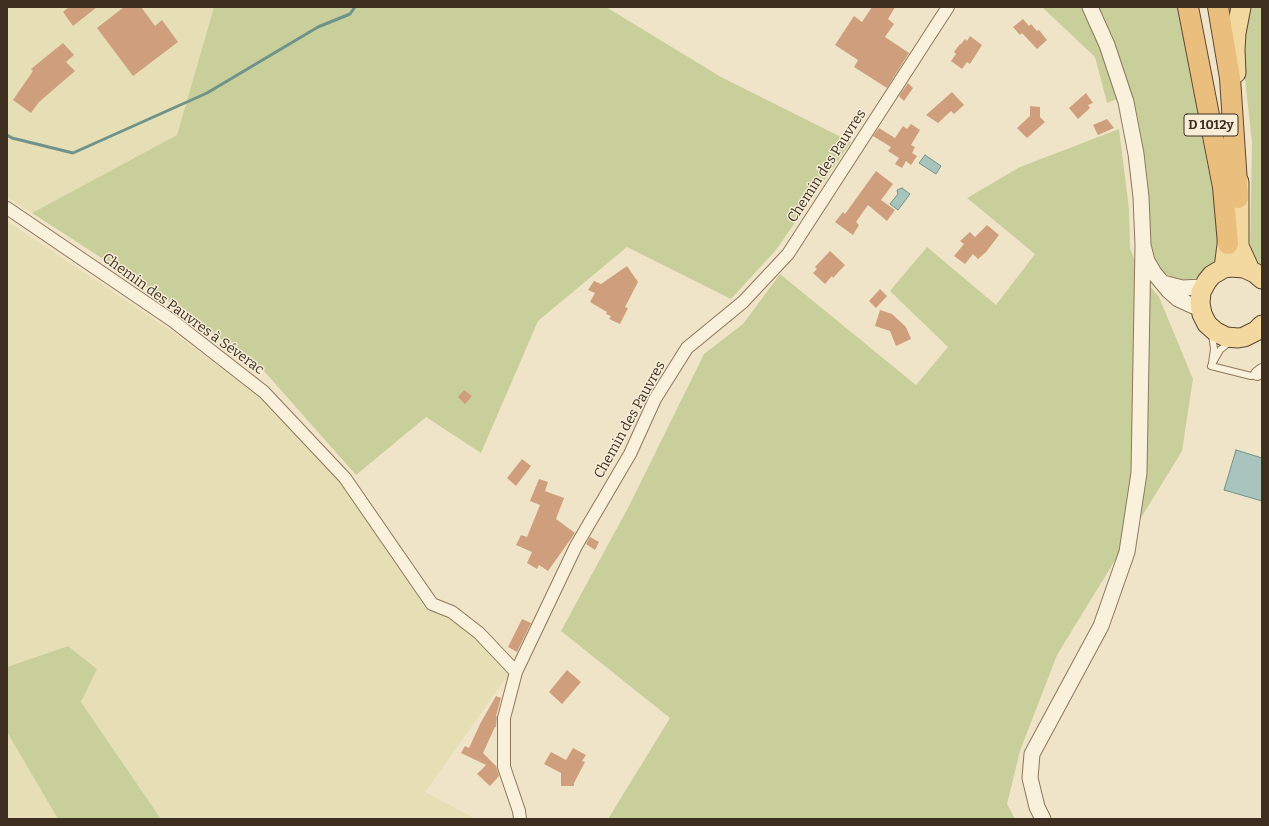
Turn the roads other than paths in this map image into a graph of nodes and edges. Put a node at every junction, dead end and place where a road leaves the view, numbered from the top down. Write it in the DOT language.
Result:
graph roads {
  1 [pos="948,7"];
  2 [pos="1090,7"];
  3 [pos="1188,7"];
  4 [pos="1209,7"];
  5 [pos="1218,7"];
  6 [pos="1241,7"];
  7 [pos="1238,198"];
  8 [pos="7,208"];
  9 [pos="1228,244"];
  10 [pos="1143,245"];
  11 [pos="1224,268"];
  12 [pos="1256,275"];
  13 [pos="1162,283"];
  14 [pos="1203,287"];
  15 [pos="1200,309"];
  16 [pos="1262,325"];
  17 [pos="1211,328"];
  18 [pos="1238,338"];
  19 [pos="1211,366"];
  20 [pos="1260,372"];
  21 [pos="516,672"];
  22 [pos="1043,818"];
  23 [pos="520,819"];
  1 -- 21 [label="street, Chemin des Pauvres"];
  2 -- 10 [label="street"];
  3 -- 9 [label="highway, D 1012y"];
  4 -- 9 [label="main road"];
  5 -- 7 [label="highway"];
  6 -- 7 [label="main road"];
  7 -- 12 [label="main road"];
  8 -- 21 [label="street, Chemin des Pauvres à Séverac"];
  9 -- 11 [label="main road"];
  10 -- 13 [label="street"];
  10 -- 22 [label="street"];
  11 -- 12 [label="main road"];
  11 -- 14 [label="main road"];
  13 -- 14 [label="street"];
  13 -- 15 [label="street"];
  14 -- 15 [label="main road"];
  15 -- 17 [label="main road"];
  16 -- 18 [label="main road"];
  17 -- 18 [label="main road"];
  17 -- 19 [label="lane"];
  18 -- 19 [label="lane"];
  19 -- 20 [label="lane"];
  21 -- 23 [label="street, Chemin des Pauvres"];
}
